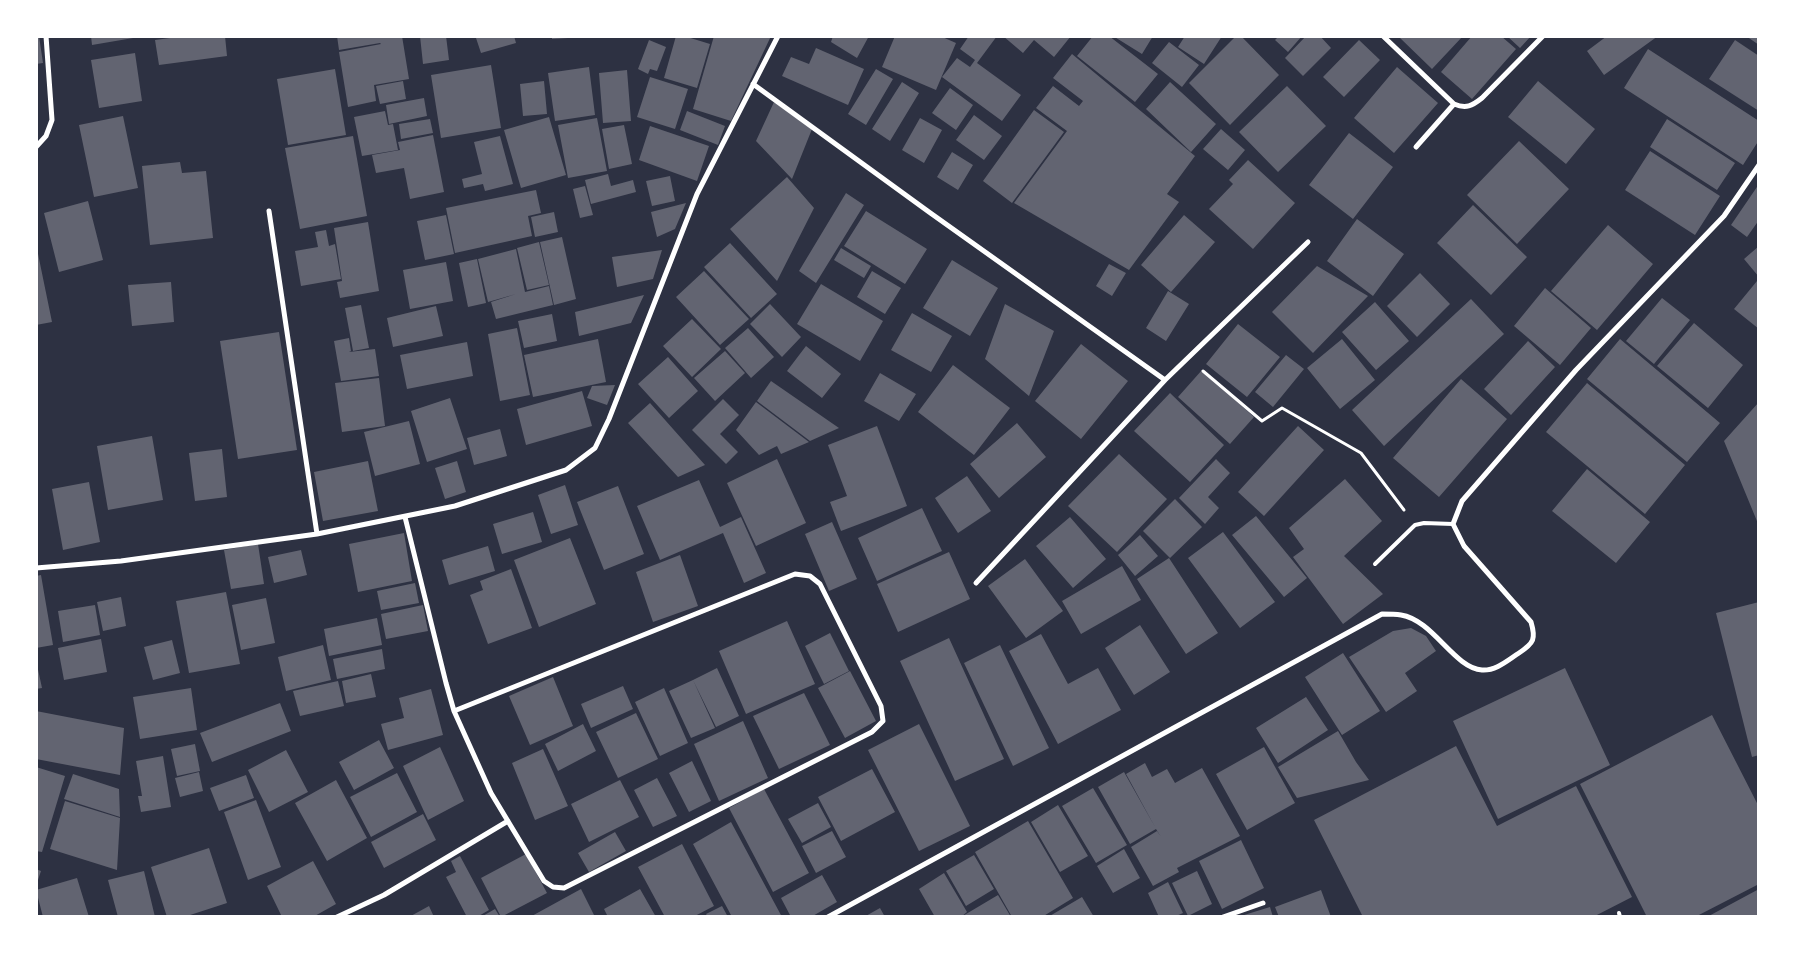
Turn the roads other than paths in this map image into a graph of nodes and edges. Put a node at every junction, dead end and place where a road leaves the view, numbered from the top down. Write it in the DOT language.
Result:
graph roads {
  1 [pos="46,36"];
  2 [pos="778,36"];
  3 [pos="1383,36"];
  4 [pos="1543,36"];
  5 [pos="753,84"];
  6 [pos="1454,104"];
  7 [pos="36,147"];
  8 [pos="1416,147"];
  9 [pos="1759,165"];
  10 [pos="269,211"];
  11 [pos="1308,242"];
  12 [pos="1165,380"];
  13 [pos="405,517"];
  14 [pos="1453,524"];
  15 [pos="317,534"];
  16 [pos="1374,564"];
  17 [pos="36,568"];
  18 [pos="976,583"];
  19 [pos="454,711"];
  20 [pos="508,821"];
  21 [pos="1263,903"];
  22 [pos="337,917"];
  23 [pos="828,917"];
  24 [pos="1223,917"];
  1 -- 7 [label="street"];
  2 -- 5 [label="street"];
  3 -- 6 [label="street"];
  4 -- 6 [label="street"];
  5 -- 12 [label="street"];
  5 -- 13 [label="street"];
  6 -- 8 [label="street"];
  9 -- 14 [label="street"];
  10 -- 15 [label="street"];
  11 -- 12 [label="street"];
  12 -- 18 [label="street"];
  13 -- 15 [label="street"];
  13 -- 19 [label="street"];
  14 -- 16 [label="lane"];
  14 -- 23 [label="street"];
  15 -- 17 [label="street"];
  19 -- 20 [label="street"];
  19 -- 20 [label="street"];
  20 -- 22 [label="street"];
  21 -- 24 [label="street"];
}
